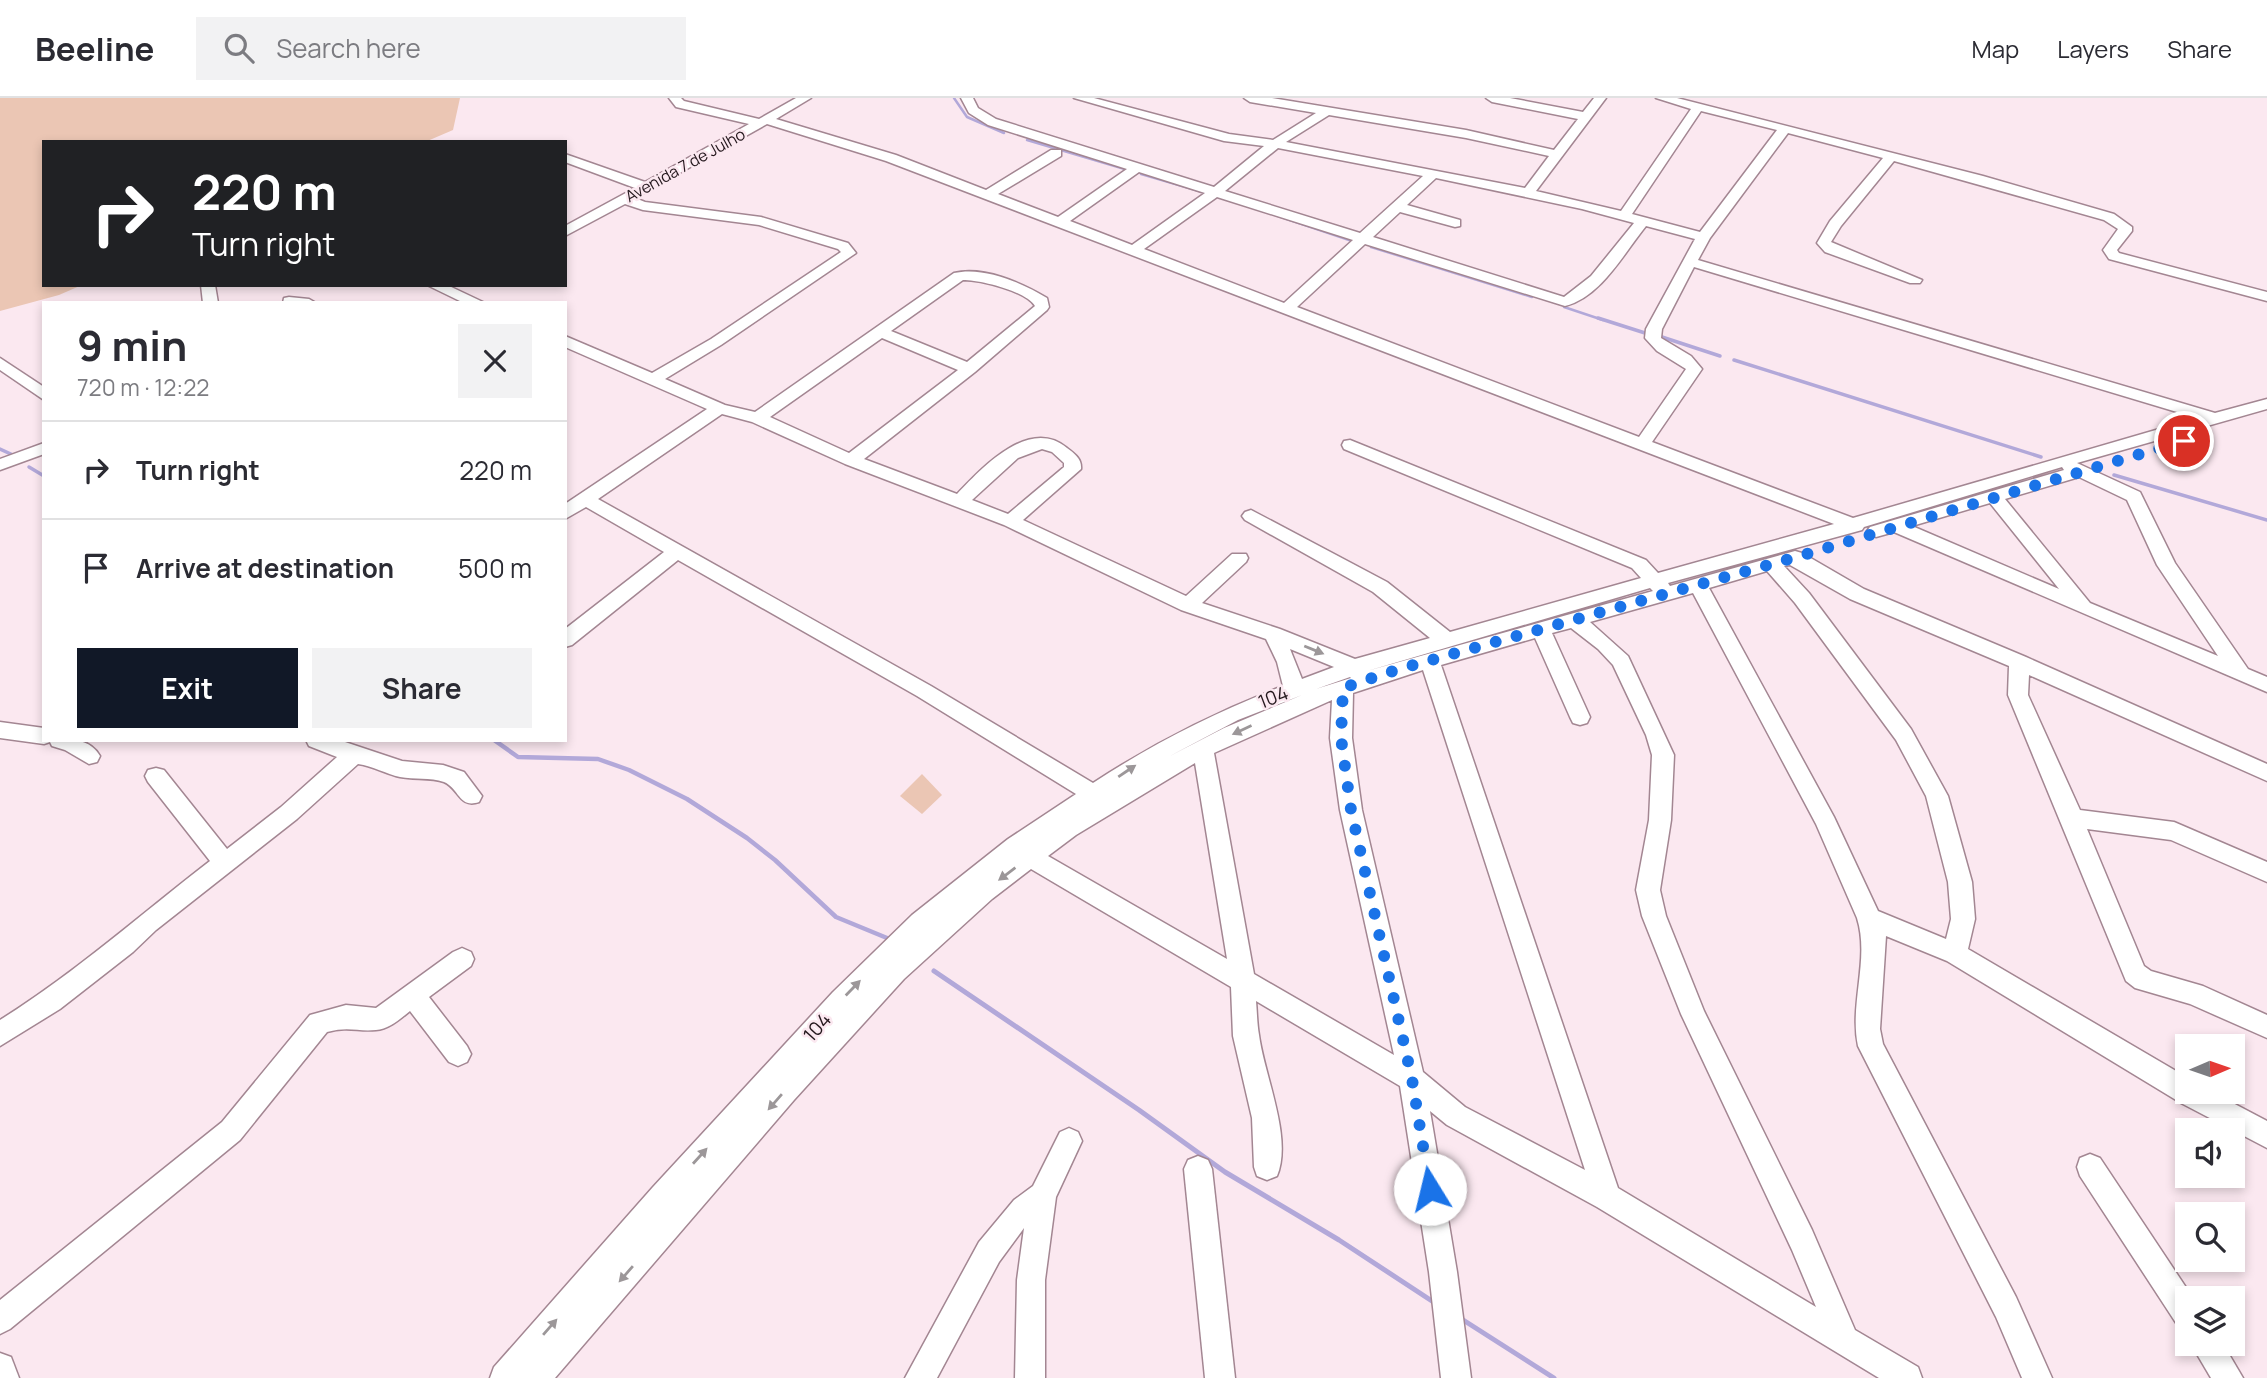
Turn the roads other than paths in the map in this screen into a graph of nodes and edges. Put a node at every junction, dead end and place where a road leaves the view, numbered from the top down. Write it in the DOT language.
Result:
graph roads {
  1 [pos="675,98"];
  2 [pos="805,98"];
  3 [pos="967,98"];
  4 [pos="1080,98"];
  5 [pos="1250,98"];
  6 [pos="1492,98"];
  7 [pos="1600,98"];
  8 [pos="1662,98"];
  9 [pos="1698,107"];
  10 [pos="1327,111"];
  11 [pos="1587,117"];
  12 [pos="764,122"];
  13 [pos="1785,128"];
  14 [pos="1275,144"];
  15 [pos="1056,153"];
  16 [pos="1558,154"];
  17 [pos="1891,156"];
  18 [pos="567,159"];
  19 [pos="1138,167"];
  20 [pos="1434,173"];
  21 [pos="646,187"];
  22 [pos="1216,191"];
  23 [pos="1528,193"];
  24 [pos="987,195"];
  25 [pos="624,199"];
  26 [pos="1398,207"];
  27 [pos="1624,216"];
  28 [pos="1643,221"];
  29 [pos="1058,223"];
  30 [pos="1455,223"];
  31 [pos="567,231"];
  32 [pos="1703,237"];
  33 [pos="1363,240"];
  34 [pos="1133,250"];
  35 [pos="1691,262"];
  36 [pos="1914,280"];
  37 [pos="439,287"];
  38 [pos="469,287"];
  39 [pos="457,294"];
  40 [pos="2267,298"];
  41 [pos="289,300"];
  42 [pos="296,301"];
  43 [pos="441,301"];
  44 [pos="473,301"];
  45 [pos="1286,309"];
  46 [pos="881,332"];
  47 [pos="567,342"];
  48 [pos="0,363"];
  49 [pos="969,369"];
  50 [pos="655,379"];
  51 [pos="42,394"];
  52 [pos="2267,404"];
  53 [pos="719,408"];
  54 [pos="2267,417"];
  55 [pos="758,418"];
  56 [pos="2217,419"];
  57 [pos="1350,445"];
  58 [pos="1642,445"];
  59 [pos="42,449"];
  60 [pos="851,460"];
  61 [pos="0,465"];
  62 [pos="2071,466"];
  63 [pos="1994,497"];
  64 [pos="585,499"];
  65 [pos="958,503"];
  66 [pos="567,512"];
  67 [pos="1251,516"];
  68 [pos="1010,521"];
  69 [pos="1852,524"];
  70 [pos="1897,526"];
  71 [pos="1875,531"];
  72 [pos="677,551"];
  73 [pos="1239,558"];
  74 [pos="1793,558"];
  75 [pos="1771,564"];
  76 [pos="1698,585"];
  77 [pos="1660,586"];
  78 [pos="1188,605"];
  79 [pos="2084,607"];
  80 [pos="1574,620"];
  81 [pos="1541,629"];
  82 [pos="1273,634"];
  83 [pos="567,638"];
  84 [pos="1446,640"];
  85 [pos="1430,662"];
  86 [pos="2019,662"];
  87 [pos="2240,673"];
  88 [pos="1353,679"];
  89 [pos="2267,685"];
  90 [pos="1294,689"];
  91 [pos="1580,717"];
  92 [pos="0,730"];
  93 [pos="42,736"];
  94 [pos="66,742"];
  95 [pos="321,742"];
  96 [pos="1203,750"];
  97 [pos="354,755"];
  98 [pos="89,756"];
  99 [pos="2267,773"];
  100 [pos="156,776"];
  101 [pos="471,796"];
  102 [pos="1099,800"];
  103 [pos="2072,818"];
  104 [pos="1030,857"];
  105 [pos="224,862"];
  106 [pos="2267,872"];
  107 [pos="1869,918"];
  108 [pos="1955,954"];
  109 [pos="899,955"];
  110 [pos="462,959"];
  111 [pos="1243,981"];
  112 [pos="412,995"];
  113 [pos="2267,1027"];
  114 [pos="0,1034"];
  115 [pos="458,1054"];
  116 [pos="802,1058"];
  117 [pos="1412,1079"];
  118 [pos="2267,1135"];
  119 [pos="1069,1141"];
  120 [pos="1267,1167"];
  121 [pos="2090,1167"];
  122 [pos="1198,1168"];
  123 [pos="1043,1196"];
  124 [pos="1607,1197"];
  125 [pos="2175,1296"];
  126 [pos="0,1320"];
  127 [pos="1845,1341"];
  128 [pos="2214,1356"];
  129 [pos="0,1368"];
  130 [pos="4,1378"];
  131 [pos="505,1378"];
  132 [pos="535,1378"];
  133 [pos="920,1378"];
  134 [pos="1030,1378"];
  135 [pos="1220,1378"];
  136 [pos="1455,1378"];
  137 [pos="1907,1378"];
  138 [pos="2037,1378"];
  139 [pos="2228,1378"];
  1 -- 12 [label="street"];
  2 -- 12 [label="street, Avenida 7 de Julho"];
  3 -- 19 [label="street"];
  4 -- 14 [label="street"];
  5 -- 10 [label="street"];
  6 -- 11 [label="street"];
  7 -- 11 [label="street"];
  8 -- 9 [label="street"];
  9 -- 13 [label="street"];
  9 -- 27 [label="street"];
  10 -- 14 [label="street"];
  10 -- 16 [label="street"];
  11 -- 16 [label="street"];
  12 -- 21 [label="street, Avenida 7 de Julho"];
  12 -- 24 [label="street"];
  13 -- 17 [label="street"];
  13 -- 32 [label="street"];
  14 -- 20 [label="street"];
  14 -- 22 [label="street"];
  15 -- 24 [label="street"];
  16 -- 23 [label="street"];
  17 -- 36 [label="street"];
  17 -- 40 [label="street"];
  18 -- 21 [label="street"];
  19 -- 22 [label="street"];
  19 -- 29 [label="street"];
  20 -- 23 [label="street"];
  20 -- 26 [label="street"];
  21 -- 25 [label="street, Avenida 7 de Julho"];
  22 -- 33 [label="street"];
  22 -- 34 [label="street"];
  23 -- 27 [label="street"];
  24 -- 29 [label="street"];
  25 -- 31 [label="street, Avenida 7 de Julho"];
  25 -- 50 [label="street"];
  26 -- 30 [label="street"];
  26 -- 33 [label="street"];
  27 -- 28 [label="street"];
  28 -- 32 [label="street"];
  28 -- 33 [label="street"];
  29 -- 34 [label="street"];
  32 -- 35 [label="street"];
  33 -- 45 [label="street"];
  34 -- 45 [label="street"];
  35 -- 56 [label="street"];
  35 -- 58 [label="street"];
  37 -- 39 [label="street"];
  38 -- 39 [label="street"];
  39 -- 43 [label="street"];
  39 -- 44 [label="street"];
  41 -- 42 [label="street"];
  45 -- 58 [label="street"];
  46 -- 49 [label="street"];
  46 -- 49 [label="street"];
  46 -- 55 [label="street"];
  47 -- 50 [label="street"];
  48 -- 51 [label="street"];
  49 -- 60 [label="street"];
  50 -- 53 [label="street"];
  52 -- 56 [label="street, 104"];
  53 -- 55 [label="street"];
  53 -- 64 [label="street"];
  54 -- 62 [label="street"];
  55 -- 60 [label="street"];
  56 -- 62 [label="street, 104"];
  57 -- 77 [label="street"];
  58 -- 69 [label="street"];
  59 -- 61 [label="street"];
  60 -- 65 [label="street"];
  62 -- 63 [label="street"];
  62 -- 69 [label="street, 104"];
  62 -- 87 [label="street"];
  63 -- 70 [label="street"];
  63 -- 79 [label="street"];
  64 -- 66 [label="street"];
  64 -- 72 [label="street"];
  65 -- 68 [label="street"];
  65 -- 68 [label="street"];
  67 -- 84 [label="street"];
  68 -- 78 [label="street"];
  69 -- 71 [label="street"];
  69 -- 77 [label="street, 104"];
  70 -- 71 [label="street"];
  70 -- 79 [label="street"];
  71 -- 74 [label="street"];
  72 -- 83 [label="street"];
  72 -- 102 [label="street"];
  73 -- 78 [label="street"];
  74 -- 75 [label="street"];
  74 -- 86 [label="street"];
  75 -- 76 [label="street"];
  75 -- 108 [label="street"];
  76 -- 77 [label="street"];
  76 -- 107 [label="street"];
  77 -- 80 [label="street"];
  77 -- 84 [label="street, 104"];
  78 -- 82 [label="street"];
  79 -- 87 [label="street"];
  80 -- 81 [label="street"];
  80 -- 127 [label="street"];
  81 -- 85 [label="street"];
  81 -- 91 [label="street"];
  82 -- 88 [label="street, one-way"];
  82 -- 90 [label="street"];
  84 -- 88 [label="street, 104"];
  85 -- 88 [label="street"];
  85 -- 124 [label="street"];
  86 -- 99 [label="street"];
  86 -- 103 [label="street"];
  87 -- 89 [label="street"];
  88 -- 90 [label="street, 104"];
  88 -- 96 [label="street, one-way"];
  88 -- 117 [label="street"];
  102 -- 90 [label="street, 104, one-way"];
  92 -- 93 [label="street"];
  94 -- 98 [label="street"];
  95 -- 97 [label="street"];
  96 -- 102 [label="street"];
  96 -- 111 [label="street"];
  97 -- 101 [label="street"];
  97 -- 105 [label="street"];
  100 -- 105 [label="street"];
  102 -- 104 [label="street"];
  102 -- 109 [label="street, 104"];
  103 -- 106 [label="street"];
  103 -- 113 [label="street"];
  104 -- 109 [label="street, one-way"];
  104 -- 111 [label="street"];
  105 -- 114 [label="street"];
  107 -- 108 [label="street"];
  107 -- 138 [label="street"];
  108 -- 118 [label="street"];
  109 -- 116 [label="street"];
  110 -- 112 [label="street"];
  111 -- 117 [label="street"];
  111 -- 120 [label="street"];
  112 -- 115 [label="street"];
  112 -- 126 [label="street"];
  131 -- 116 [label="street, 104, one-way"];
  116 -- 132 [label="street, one-way"];
  117 -- 124 [label="street"];
  117 -- 136 [label="street"];
  119 -- 123 [label="street"];
  121 -- 125 [label="street"];
  122 -- 135 [label="street"];
  123 -- 133 [label="street"];
  123 -- 134 [label="street"];
  124 -- 127 [label="street"];
  127 -- 137 [label="street"];
  128 -- 139 [label="street"];
  129 -- 130 [label="street"];
}
